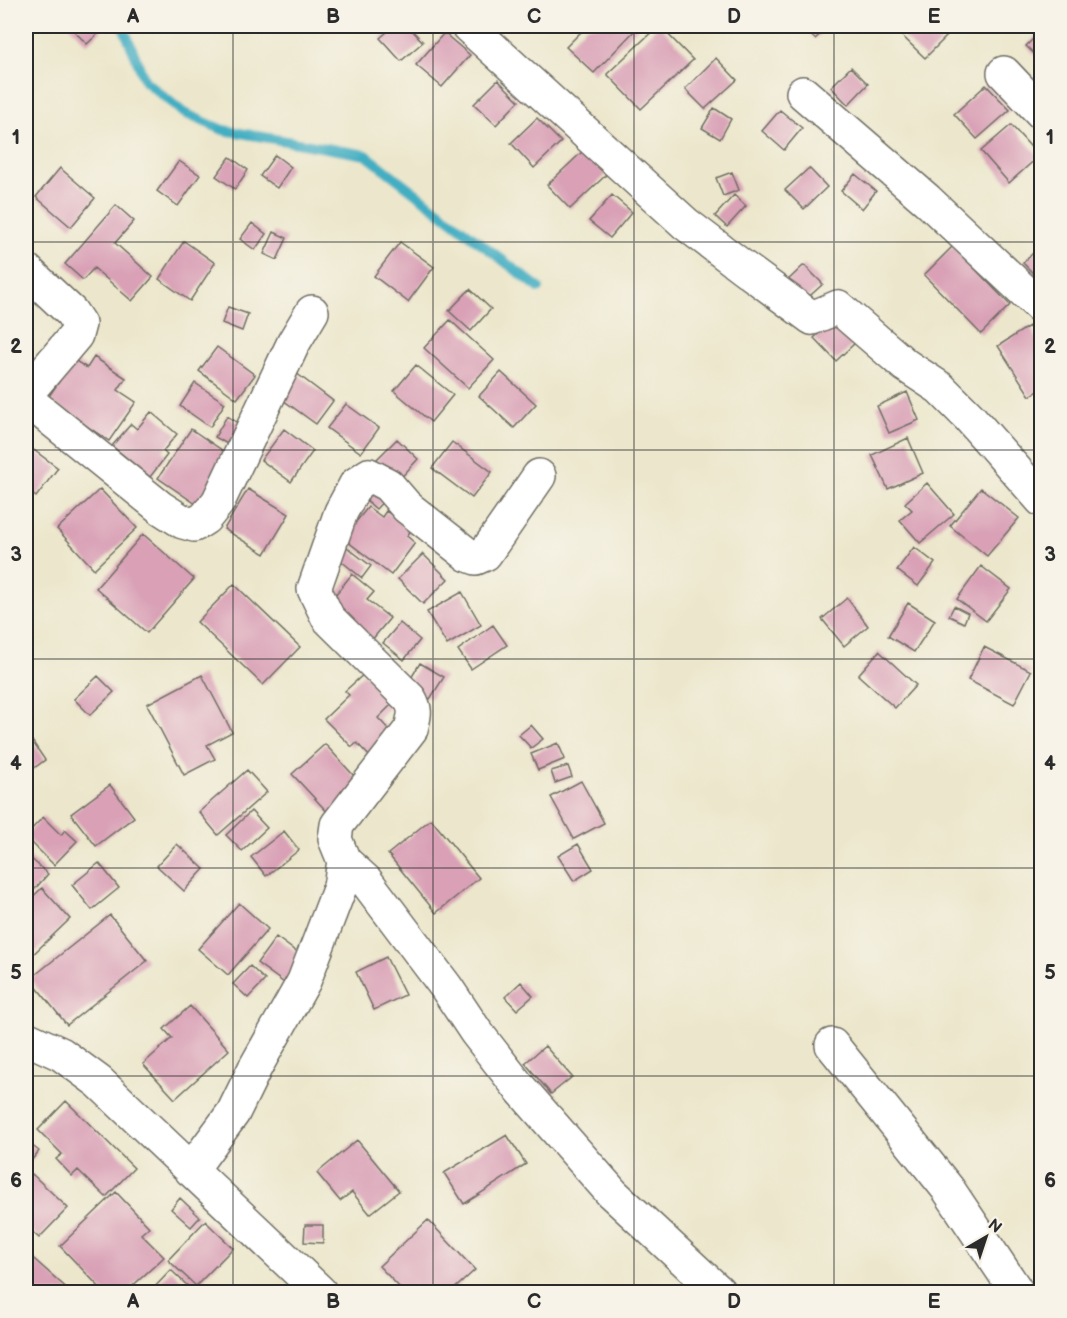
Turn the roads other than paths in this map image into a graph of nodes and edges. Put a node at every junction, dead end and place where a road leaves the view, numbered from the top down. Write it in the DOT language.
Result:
graph roads {
  1 [pos="468,26"];
  2 [pos="1004,73"];
  3 [pos="803,93"];
  4 [pos="1041,113"];
  5 [pos="26,270"];
  6 [pos="1041,308"];
  7 [pos="312,312"];
  8 [pos="26,394"];
  9 [pos="26,399"];
  10 [pos="539,476"];
  11 [pos="1041,500"];
  12 [pos="344,861"];
  13 [pos="26,1038"];
  14 [pos="832,1045"];
  15 [pos="191,1170"];
  16 [pos="320,1293"];
  17 [pos="719,1293"];
  18 [pos="1017,1293"];
  1 -- 11 [label="street"];
  2 -- 4 [label="street"];
  3 -- 6 [label="street"];
  5 -- 8 [label="street"];
  7 -- 9 [label="street"];
  10 -- 12 [label="street"];
  12 -- 15 [label="street"];
  12 -- 17 [label="street"];
  13 -- 15 [label="street"];
  14 -- 18 [label="street"];
  15 -- 16 [label="street"];
}
